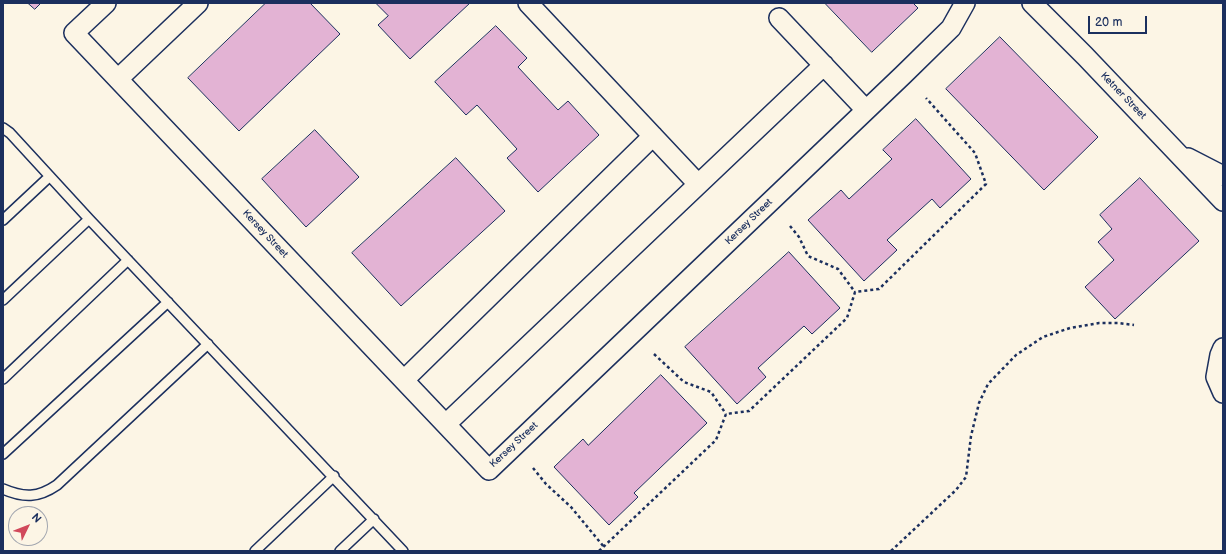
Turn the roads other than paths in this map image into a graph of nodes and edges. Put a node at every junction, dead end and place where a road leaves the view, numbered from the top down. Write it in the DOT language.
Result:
graph roads {
  1 [pos="106,3"];
  2 [pos="198,3"];
  3 [pos="528,3"];
  4 [pos="965,3"];
  5 [pos="1032,3"];
  6 [pos="779,18"];
  7 [pos="824,65"];
  8 [pos="118,79"];
  9 [pos="866,110"];
  10 [pos="5,134"];
  11 [pos="653,136"];
  12 [pos="1179,154"];
  13 [pos="1223,176"];
  14 [pos="49,177"];
  15 [pos="698,184"];
  16 [pos="1223,201"];
  17 [pos="89,219"];
  18 [pos="3,220"];
  19 [pos="128,260"];
  20 [pos="3,300"];
  21 [pos="168,302"];
  22 [pos="208,344"];
  23 [pos="1223,348"];
  24 [pos="3,379"];
  25 [pos="404,380"];
  26 [pos="1223,393"];
  27 [pos="446,424"];
  28 [pos="3,454"];
  29 [pos="334,476"];
  30 [pos="3,489"];
  31 [pos="374,519"];
  32 [pos="255,551"];
  33 [pos="340,551"];
  34 [pos="403,551"];
  1 -- 8 [label="street, Kersey Street"];
  2 -- 8 [label="street"];
  3 -- 11 [label="street"];
  4 -- 9 [label="street, Kersey Street"];
  5 -- 12 [label="street, Ketner Street"];
  6 -- 7 [label="street"];
  7 -- 9 [label="street"];
  7 -- 15 [label="street"];
  8 -- 25 [label="street, Kersey Street"];
  9 -- 27 [label="street, Kersey Street"];
  10 -- 14 [label="lane"];
  11 -- 15 [label="street"];
  11 -- 25 [label="street"];
  12 -- 13 [label="street, Ketner Street"];
  12 -- 16 [label="street"];
  14 -- 17 [label="lane"];
  14 -- 18 [label="lane"];
  15 -- 27 [label="street"];
  17 -- 19 [label="lane"];
  17 -- 20 [label="lane"];
  19 -- 21 [label="lane"];
  19 -- 24 [label="lane"];
  21 -- 22 [label="lane"];
  21 -- 28 [label="lane"];
  22 -- 29 [label="lane"];
  22 -- 30 [label="lane"];
  23 -- 26 [label="street"];
  25 -- 27 [label="street, Kersey Street"];
  29 -- 31 [label="lane"];
  29 -- 32 [label="lane"];
  31 -- 33 [label="lane"];
  31 -- 34 [label="lane"];
}
